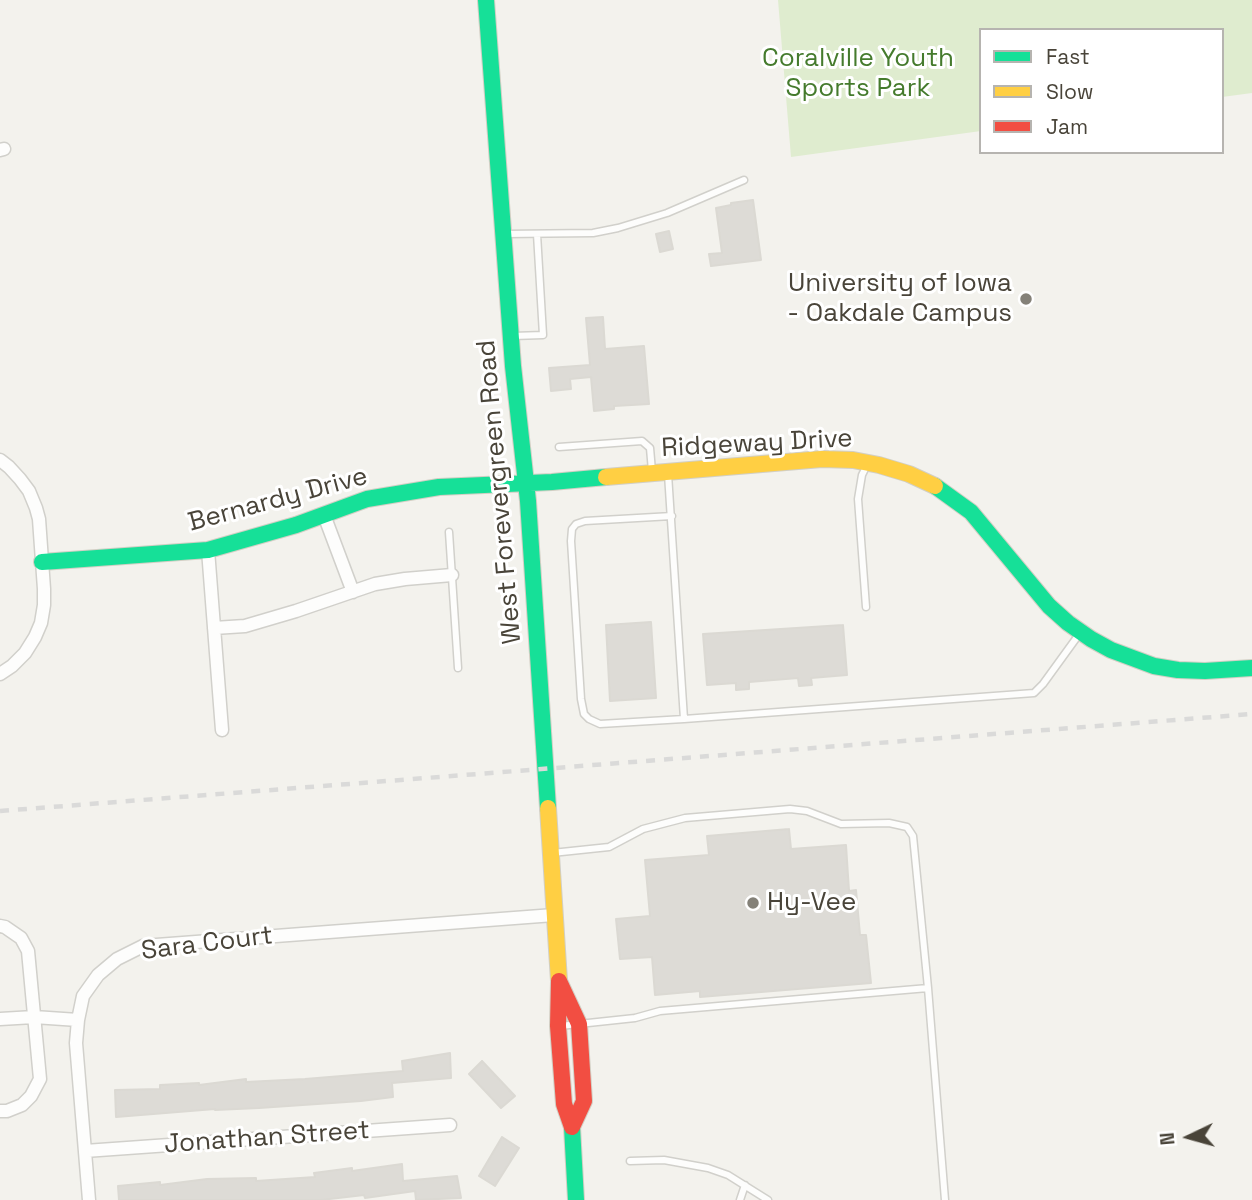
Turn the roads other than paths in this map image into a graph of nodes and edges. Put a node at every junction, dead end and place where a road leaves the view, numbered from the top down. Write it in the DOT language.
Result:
graph roads {
  1 [pos="486,0"];
  2 [pos="744,180"];
  3 [pos="503,234"];
  4 [pos="537,234"];
  5 [pos="511,337"];
  6 [pos="559,447"];
  7 [pos="0,460"];
  8 [pos="867,463"];
  9 [pos="660,473"];
  10 [pos="526,484"];
  11 [pos="324,515"];
  12 [pos="671,516"];
  13 [pos="449,532"];
  14 [pos="208,550"];
  15 [pos="42,562"];
  16 [pos="452,575"];
  17 [pos="353,592"];
  18 [pos="866,607"];
  19 [pos="214,628"];
  20 [pos="1081,632"];
  21 [pos="458,668"];
  22 [pos="1252,668"];
  23 [pos="0,674"];
  24 [pos="684,719"];
  25 [pos="222,730"];
  26 [pos="550,853"];
  27 [pos="554,915"];
  28 [pos="0,926"];
  29 [pos="559,981"];
  30 [pos="928,988"];
  31 [pos="34,1017"];
  32 [pos="0,1019"];
  33 [pos="78,1020"];
  34 [pos="579,1024"];
  35 [pos="558,1026"];
  36 [pos="0,1111"];
  37 [pos="450,1125"];
  38 [pos="572,1127"];
  39 [pos="85,1152"];
  40 [pos="630,1161"];
  41 [pos="745,1185"];
  42 [pos="89,1200"];
  43 [pos="576,1200"];
  44 [pos="740,1200"];
  45 [pos="768,1200"];
  46 [pos="945,1200"];
  1 -- 3 [label="street, West Forevergreen Road"];
  2 -- 4 [label="lane"];
  3 -- 4 [label="lane"];
  3 -- 5 [label="street, West Forevergreen Road"];
  4 -- 5 [label="lane"];
  5 -- 10 [label="street, West Forevergreen Road"];
  6 -- 9 [label="lane"];
  7 -- 15 [label="street"];
  8 -- 9 [label="street, Ridgeway Drive"];
  8 -- 18 [label="lane"];
  8 -- 20 [label="street, Ridgeway Drive"];
  9 -- 10 [label="street, Ridgeway Drive"];
  9 -- 12 [label="lane"];
  10 -- 11 [label="street, Bernardy Drive"];
  10 -- 26 [label="street, West Forevergreen Road"];
  11 -- 14 [label="street, Bernardy Drive"];
  11 -- 17 [label="street"];
  12 -- 24 [label="lane"];
  12 -- 24 [label="lane"];
  13 -- 16 [label="lane"];
  14 -- 15 [label="street, Bernardy Drive"];
  14 -- 19 [label="street"];
  15 -- 23 [label="street"];
  16 -- 17 [label="street"];
  16 -- 21 [label="lane"];
  17 -- 19 [label="street"];
  19 -- 25 [label="street"];
  20 -- 22 [label="street, Ridgeway Drive"];
  20 -- 24 [label="lane"];
  26 -- 27 [label="street, West Forevergreen Road"];
  26 -- 30 [label="lane"];
  27 -- 29 [label="street, West Forevergreen Road"];
  27 -- 33 [label="street, Sara Court"];
  28 -- 31 [label="street"];
  29 -- 34 [label="street, West Forevergreen Road"];
  29 -- 35 [label="street, West Forevergreen Road"];
  30 -- 34 [label="lane"];
  30 -- 46 [label="lane"];
  31 -- 32 [label="street"];
  31 -- 33 [label="street"];
  31 -- 36 [label="street"];
  33 -- 39 [label="street, Sara Court"];
  34 -- 35 [label="lane"];
  34 -- 38 [label="street, West Forevergreen Road"];
  35 -- 38 [label="street, West Forevergreen Road"];
  37 -- 39 [label="street, Jonathan Street"];
  38 -- 43 [label="street, West Forevergreen Road"];
  39 -- 42 [label="street, Sara Court"];
  40 -- 41 [label="lane"];
  41 -- 44 [label="lane"];
  41 -- 45 [label="lane"];
}
